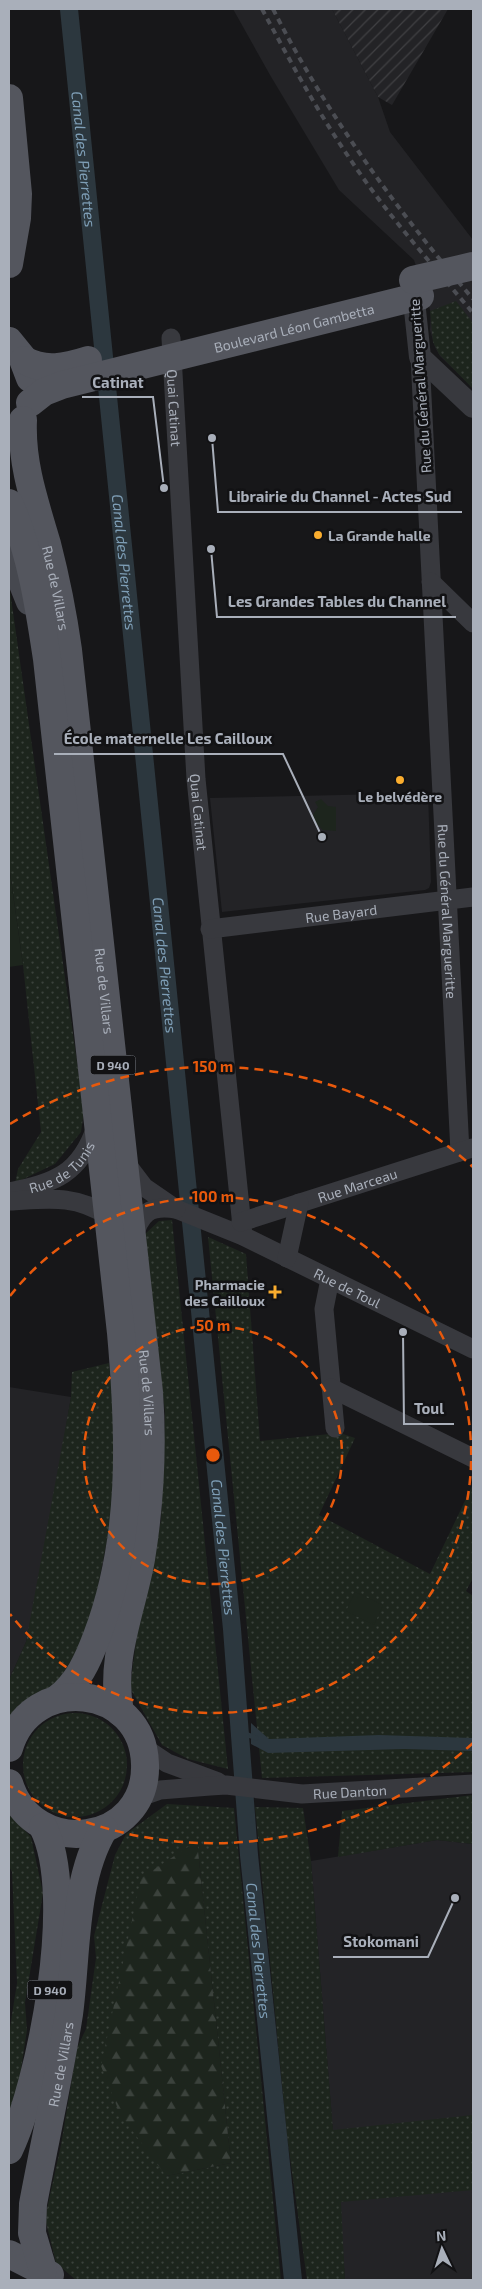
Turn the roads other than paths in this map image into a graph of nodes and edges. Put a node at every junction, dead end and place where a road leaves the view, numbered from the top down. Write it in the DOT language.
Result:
graph roads {
  1 [pos="9,98"];
  2 [pos="9,264"];
  3 [pos="473,266"];
  4 [pos="473,283"];
  5 [pos="415,289"];
  6 [pos="159,350"];
  7 [pos="16,351"];
  8 [pos="420,357"];
  9 [pos="76,372"];
  10 [pos="473,408"];
  11 [pos="21,420"];
  12 [pos="9,503"];
  13 [pos="9,552"];
  14 [pos="430,582"];
  15 [pos="473,623"];
  16 [pos="47,659"];
  17 [pos="473,897"];
  18 [pos="446,901"];
  19 [pos="210,929"];
  20 [pos="97,1123"];
  21 [pos="467,1150"];
  22 [pos="130,1169"];
  23 [pos="9,1192"];
  24 [pos="9,1202"];
  25 [pos="299,1203"];
  26 [pos="176,1209"];
  27 [pos="108,1216"];
  28 [pos="242,1229"];
  29 [pos="132,1240"];
  30 [pos="287,1258"];
  31 [pos="330,1279"];
  32 [pos="473,1349"];
  33 [pos="331,1388"];
  34 [pos="335,1428"];
  35 [pos="473,1458"];
  36 [pos="57,1699"];
  37 [pos="120,1712"];
  38 [pos="11,1737"];
  39 [pos="143,1747"];
  40 [pos="9,1784"];
  41 [pos="473,1784"];
  42 [pos="226,1785"];
  43 [pos="137,1798"];
  44 [pos="43,1827"];
  45 [pos="104,1829"];
  46 [pos="9,2150"];
  47 [pos="9,2254"];
  48 [pos="50,2275"];
  1 -- 2 [label="main road"];
  3 -- 5 [label="main road, bridge"];
  4 -- 5 [label="main road"];
  5 -- 6 [label="main road, Boulevard Léon Gambetta"];
  5 -- 8 [label="street, Rue du Général Margueritte"];
  6 -- 9 [label="main road, Boulevard Léon Gambetta"];
  6 -- 19 [label="street, Quai Catinat"];
  7 -- 9 [label="main road"];
  7 -- 11 [label="main road, Rue de Villars"];
  8 -- 10 [label="street"];
  8 -- 14 [label="street, Rue du Général Margueritte"];
  9 -- 11 [label="main road"];
  11 -- 22 [label="main road, Rue de Villars / D 940"];
  12 -- 16 [label="main road, Rue de Villars / D 940"];
  13 -- 16 [label="main road"];
  14 -- 15 [label="street"];
  14 -- 18 [label="street, Rue du Général Margueritte"];
  16 -- 20 [label="main road, Rue de Villars / D 940"];
  17 -- 18 [label="street, Rue Bayard"];
  18 -- 19 [label="street, Rue Bayard"];
  18 -- 21 [label="street, Rue du Général Margueritte"];
  19 -- 28 [label="street, Quai Catinat"];
  20 -- 23 [label="street, Rue de Tunis"];
  20 -- 27 [label="main road, Rue de Villars / D 940"];
  21 -- 25 [label="street, Rue Marceau"];
  22 -- 26 [label="street"];
  22 -- 29 [label="main road, Rue de Villars / D 940"];
  24 -- 27 [label="street, Rue de Tunis"];
  25 -- 28 [label="street, Rue Marceau"];
  25 -- 30 [label="street"];
  26 -- 28 [label="street, Rue de Toul"];
  26 -- 29 [label="street"];
  27 -- 36 [label="main road, Rue de Villars / D 940"];
  28 -- 30 [label="street, Rue de Toul"];
  29 -- 37 [label="main road, Rue de Villars / D 940"];
  30 -- 31 [label="street, Rue de Toul"];
  31 -- 32 [label="street, Rue de Toul"];
  31 -- 33 [label="street"];
  33 -- 34 [label="street"];
  33 -- 35 [label="street"];
  36 -- 37 [label="main road"];
  36 -- 38 [label="main road"];
  37 -- 39 [label="main road"];
  39 -- 42 [label="street"];
  39 -- 43 [label="main road"];
  40 -- 44 [label="main road"];
  41 -- 42 [label="street, Rue Danton"];
  42 -- 43 [label="street"];
  43 -- 45 [label="main road"];
  44 -- 45 [label="main road"];
  44 -- 46 [label="main road, Rue de Villars / D 940"];
  45 -- 48 [label="main road, Rue de Villars / D 940"];
  47 -- 48 [label="main road"];
}
